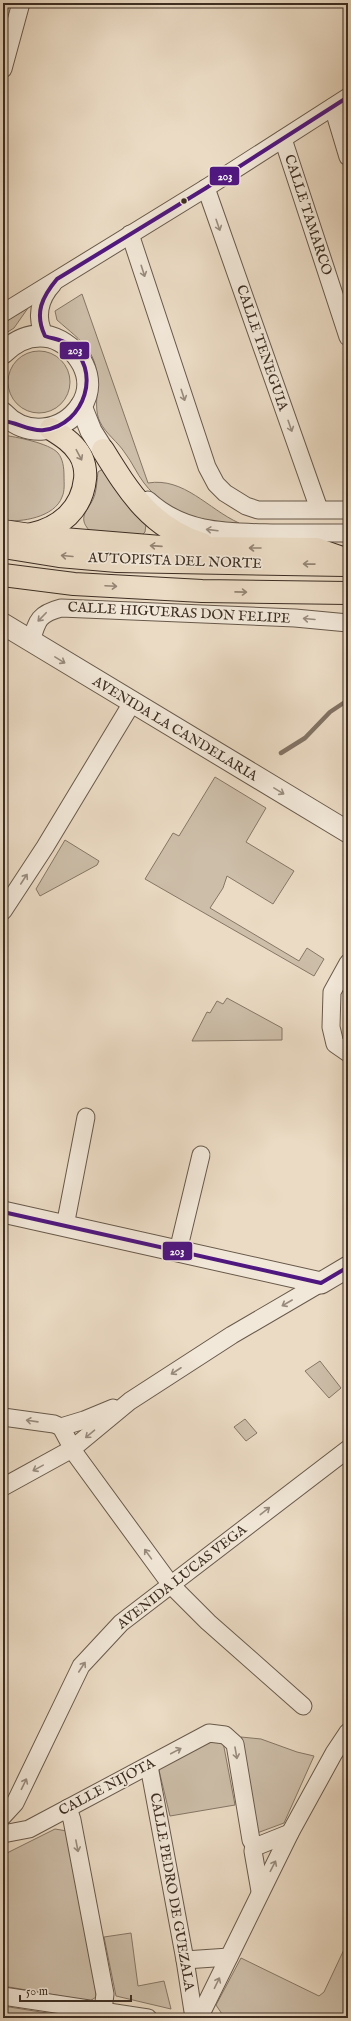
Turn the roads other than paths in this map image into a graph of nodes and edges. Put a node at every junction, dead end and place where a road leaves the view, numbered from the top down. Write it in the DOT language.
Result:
graph roads {
  1 [pos="21,3"];
  2 [pos="3,69"];
  3 [pos="348,97"];
  4 [pos="333,107"];
  5 [pos="283,139"];
  6 [pos="348,158"];
  7 [pos="206,188"];
  8 [pos="130,234"];
  9 [pos="57,279"];
  10 [pos="3,313"];
  11 [pos="45,336"];
  12 [pos="348,337"];
  13 [pos="5,349"];
  14 [pos="81,406"];
  15 [pos="5,418"];
  16 [pos="51,429"];
  17 [pos="102,450"];
  18 [pos="319,509"];
  19 [pos="348,510"];
  20 [pos="3,531"];
  21 [pos="348,533"];
  22 [pos="31,535"];
  23 [pos="3,547"];
  24 [pos="223,548"];
  25 [pos="348,560"];
  26 [pos="348,565"];
  27 [pos="3,575"];
  28 [pos="348,593"];
  29 [pos="348,623"];
  30 [pos="3,624"];
  31 [pos="31,642"];
  32 [pos="132,703"];
  33 [pos="348,832"];
  34 [pos="3,911"];
  35 [pos="348,963"];
  36 [pos="341,1049"];
  37 [pos="86,1117"];
  38 [pos="201,1154"];
  39 [pos="3,1212"];
  40 [pos="65,1226"];
  41 [pos="178,1251"];
  42 [pos="348,1267"];
  43 [pos="321,1283"];
  44 [pos="130,1401"];
  45 [pos="3,1417"];
  46 [pos="61,1427"];
  47 [pos="72,1449"];
  48 [pos="348,1449"];
  49 [pos="3,1487"];
  50 [pos="171,1585"];
  51 [pos="302,1706"];
  52 [pos="348,1732"];
  53 [pos="149,1766"];
  54 [pos="68,1808"];
  55 [pos="3,1816"];
  56 [pos="290,1833"];
  57 [pos="3,1834"];
  58 [pos="254,1845"];
  59 [pos="260,1891"];
  60 [pos="229,1957"];
  61 [pos="185,1960"];
  62 [pos="3,1996"];
  63 [pos="102,2015"];
  64 [pos="148,2018"];
  65 [pos="194,2018"];
  66 [pos="199,2018"];
  1 -- 2 [label="street"];
  3 -- 4 [label="street"];
  4 -- 5 [label="street"];
  4 -- 6 [label="street"];
  5 -- 7 [label="street"];
  5 -- 12 [label="street, CALLE TAMARCO"];
  7 -- 8 [label="street"];
  7 -- 18 [label="street, CALLE TENEGUIA, one-way"];
  8 -- 9 [label="street"];
  8 -- 18 [label="street, one-way"];
  9 -- 10 [label="street"];
  9 -- 11 [label="street"];
  11 -- 13 [label="street"];
  11 -- 14 [label="street"];
  14 -- 16 [label="street"];
  14 -- 17 [label="street"];
  15 -- 16 [label="street"];
  16 -- 22 [label="highway, one-way"];
  21 -- 17 [label="street, one-way"];
  17 -- 24 [label="highway"];
  18 -- 19 [label="street"];
  20 -- 22 [label="highway"];
  24 -- 22 [label="highway, one-way"];
  26 -- 23 [label="highway, AUTOPISTA DEL NORTE, one-way"];
  25 -- 24 [label="highway, one-way"];
  27 -- 28 [label="highway, AUTOPISTA DEL NORTE, one-way"];
  29 -- 31 [label="street, CALLE HIGUERAS DON FELIPE, one-way"];
  30 -- 31 [label="street, AVENIDA LA CANDELARIA"];
  31 -- 32 [label="street, AVENIDA LA CANDELARIA, one-way"];
  32 -- 33 [label="street, AVENIDA LA CANDELARIA, one-way"];
  34 -- 32 [label="street, one-way"];
  35 -- 36 [label="street"];
  37 -- 40 [label="street"];
  38 -- 41 [label="street"];
  39 -- 40 [label="street"];
  40 -- 41 [label="street"];
  41 -- 43 [label="street"];
  42 -- 43 [label="street"];
  43 -- 44 [label="street, one-way"];
  44 -- 46 [label="street"];
  44 -- 47 [label="street, one-way"];
  46 -- 45 [label="street, one-way"];
  46 -- 47 [label="street"];
  47 -- 49 [label="street, one-way"];
  50 -- 47 [label="street, one-way"];
  50 -- 48 [label="street, AVENIDA LUCAS VEGA, one-way"];
  50 -- 51 [label="street"];
  55 -- 50 [label="street, AVENIDA LUCAS VEGA, one-way"];
  52 -- 56 [label="street"];
  53 -- 54 [label="street, CALLE NIJOTA"];
  53 -- 58 [label="street, CALLE NIJOTA, one-way"];
  53 -- 61 [label="street, CALLE PEDRO DE GUEZALA"];
  54 -- 57 [label="street, CALLE NIJOTA"];
  54 -- 63 [label="street, one-way"];
  56 -- 58 [label="street"];
  59 -- 56 [label="street, one-way"];
  58 -- 59 [label="street"];
  59 -- 60 [label="street"];
  60 -- 61 [label="street"];
  66 -- 60 [label="street, one-way"];
  61 -- 65 [label="street, CALLE PEDRO DE GUEZALA"];
  62 -- 63 [label="street"];
  63 -- 64 [label="street"];
}
